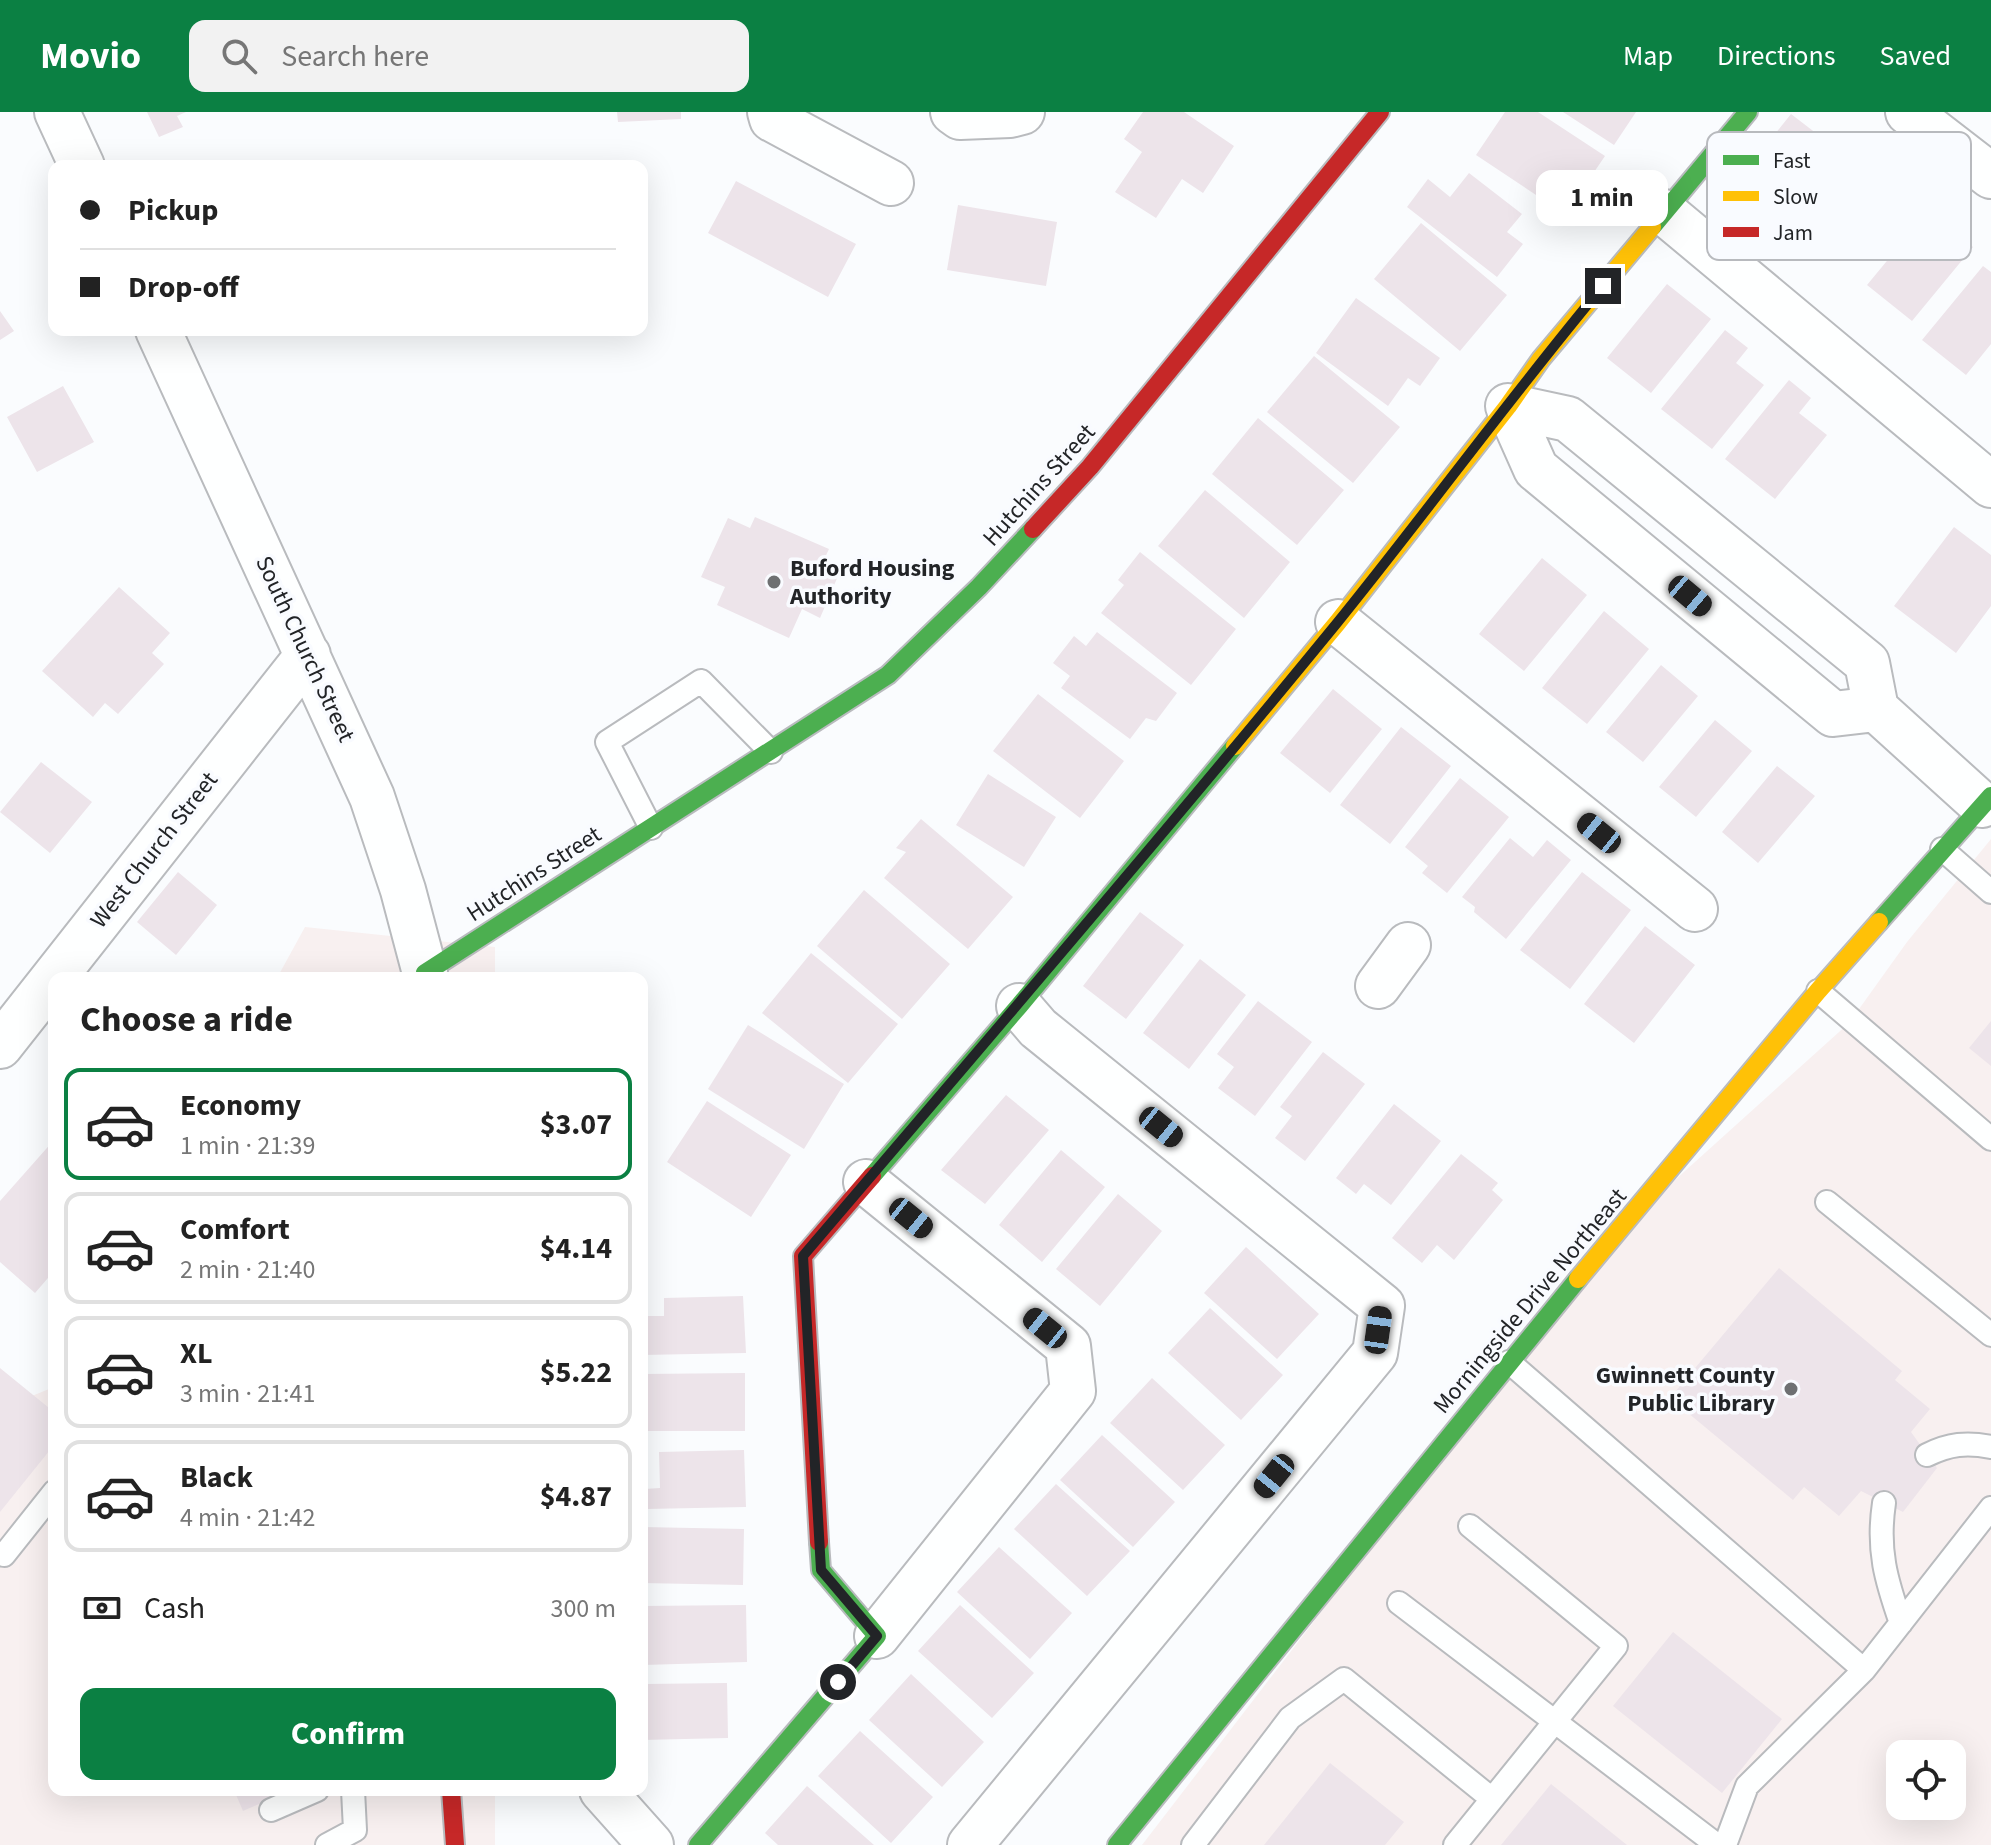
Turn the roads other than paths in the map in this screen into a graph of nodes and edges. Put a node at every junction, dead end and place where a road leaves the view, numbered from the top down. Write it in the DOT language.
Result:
graph roads {
  1 [pos="57,112"];
  2 [pos="770,112"];
  3 [pos="953,112"];
  4 [pos="1022,112"];
  5 [pos="1748,112"];
  6 [pos="1908,112"];
  7 [pos="1370,115"];
  8 [pos="1731,132"];
  9 [pos="1934,132"];
  10 [pos="79,160"];
  11 [pos="1707,161"];
  12 [pos="1971,161"];
  13 [pos="1991,176"];
  14 [pos="891,183"];
  15 [pos="1664,212"];
  16 [pos="1707,248"];
  17 [pos="1721,260"];
  18 [pos="161,336"];
  19 [pos="1508,406"];
  20 [pos="1991,485"];
  21 [pos="1723,545"];
  22 [pos="1690,596"];
  23 [pos="1338,622"];
  24 [pos="308,655"];
  25 [pos="1876,709"];
  26 [pos="771,752"];
  27 [pos="1987,801"];
  28 [pos="651,828"];
  29 [pos="1942,849"];
  30 [pos="1991,892"];
  31 [pos="1695,909"];
  32 [pos="1408,945"];
  33 [pos="58,972"];
  34 [pos="424,972"];
  35 [pos="430,972"];
  36 [pos="48,985"];
  37 [pos="1378,986"];
  38 [pos="1818,991"];
  39 [pos="1019,1006"];
  40 [pos="0,1046"];
  41 [pos="1991,1139"];
  42 [pos="866,1182"];
  43 [pos="1827,1202"];
  44 [pos="1991,1335"];
  45 [pos="1509,1362"];
  46 [pos="1991,1447"];
  47 [pos="1927,1455"];
  48 [pos="48,1500"];
  49 [pos="1884,1503"];
  50 [pos="1991,1508"];
  51 [pos="1470,1526"];
  52 [pos="0,1554"];
  53 [pos="1399,1603"];
  54 [pos="1901,1623"];
  55 [pos="877,1636"];
  56 [pos="1864,1670"];
  57 [pos="1555,1721"];
  58 [pos="303,1796"];
  59 [pos="353,1796"];
  60 [pos="451,1796"];
  61 [pos="607,1796"];
  62 [pos="1492,1799"];
  63 [pos="271,1810"];
  64 [pos="327,1845"];
  65 [pos="455,1845"];
  66 [pos="651,1845"];
  67 [pos="698,1845"];
  68 [pos="970,1845"];
  69 [pos="1117,1845"];
  70 [pos="1193,1845"];
  71 [pos="1455,1845"];
  72 [pos="1717,1845"];
  73 [pos="1725,1845"];
  1 -- 10 [label="street"];
  2 -- 14 [label="street"];
  3 -- 4 [label="street"];
  5 -- 8 [label="street"];
  6 -- 9 [label="street"];
  7 -- 26 [label="street, Hutchins Street"];
  11 -- 15 [label="street"];
  12 -- 13 [label="street"];
  15 -- 16 [label="street"];
  15 -- 19 [label="street"];
  17 -- 20 [label="street"];
  18 -- 24 [label="street, South Church Street"];
  19 -- 21 [label="street"];
  19 -- 22 [label="street"];
  19 -- 23 [label="street"];
  21 -- 22 [label="street"];
  21 -- 25 [label="street"];
  22 -- 25 [label="street"];
  23 -- 31 [label="street"];
  23 -- 39 [label="street"];
  24 -- 33 [label="street, West Church Street"];
  24 -- 34 [label="street, South Church Street"];
  25 -- 27 [label="street"];
  26 -- 28 [label="street, Hutchins Street"];
  26 -- 28 [label="lane"];
  27 -- 29 [label="street, Morningside Drive Northeast"];
  28 -- 35 [label="street, Hutchins Street"];
  29 -- 30 [label="lane"];
  29 -- 38 [label="street, Morningside Drive Northeast"];
  32 -- 37 [label="street"];
  36 -- 40 [label="street, West Church Street"];
  38 -- 41 [label="lane"];
  38 -- 45 [label="street, Morningside Drive Northeast"];
  39 -- 42 [label="street"];
  39 -- 68 [label="street"];
  42 -- 55 [label="street"];
  42 -- 55 [label="street"];
  43 -- 44 [label="lane"];
  45 -- 56 [label="lane"];
  45 -- 69 [label="street, Morningside Drive Northeast"];
  46 -- 47 [label="lane"];
  48 -- 52 [label="lane"];
  49 -- 54 [label="lane"];
  50 -- 54 [label="lane"];
  51 -- 57 [label="lane"];
  53 -- 57 [label="lane"];
  54 -- 56 [label="lane"];
  55 -- 67 [label="street"];
  56 -- 73 [label="lane"];
  57 -- 62 [label="lane"];
  57 -- 72 [label="lane"];
  58 -- 63 [label="lane"];
  59 -- 64 [label="lane"];
  60 -- 65 [label="street"];
  61 -- 66 [label="street"];
  62 -- 70 [label="lane"];
  62 -- 71 [label="lane"];
}
